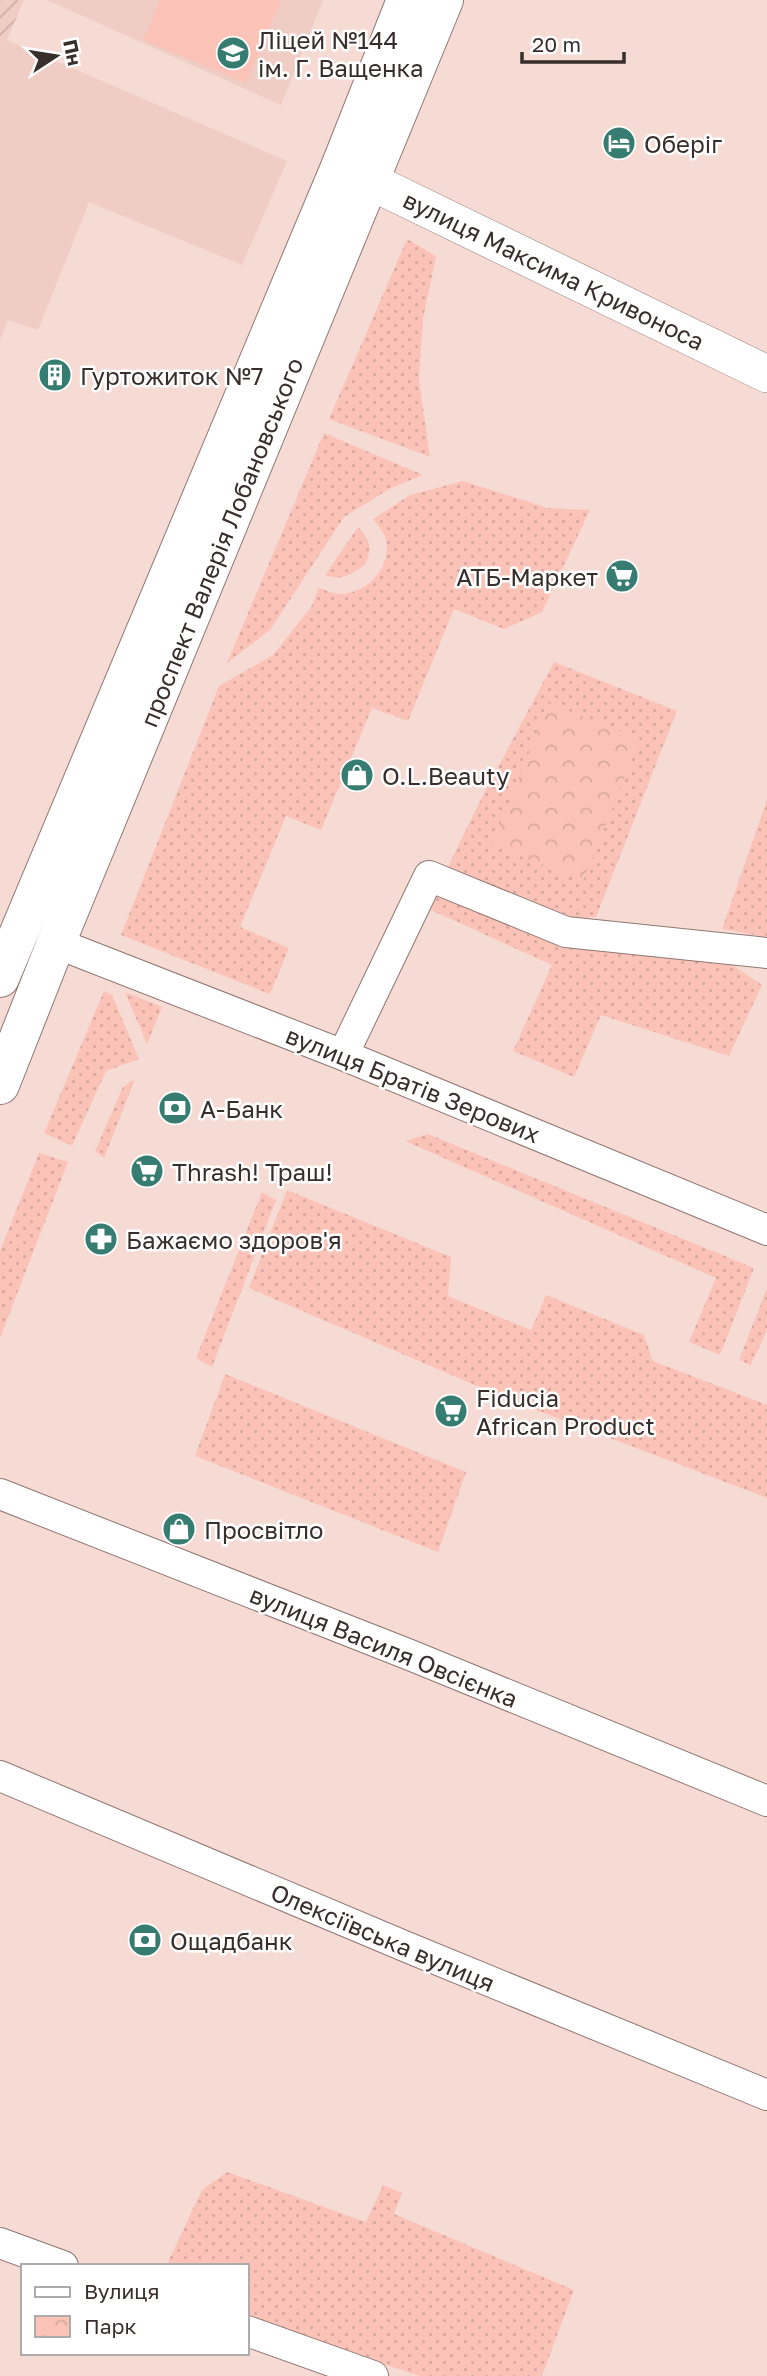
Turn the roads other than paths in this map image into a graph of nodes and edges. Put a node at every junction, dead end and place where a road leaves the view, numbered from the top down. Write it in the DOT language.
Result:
graph roads {
  1 [pos="406,0"];
  2 [pos="444,0"];
  3 [pos="355,174"];
  4 [pos="767,374"];
  5 [pos="56,943"];
  6 [pos="767,953"];
  7 [pos="0,978"];
  8 [pos="343,1055"];
  9 [pos="0,1086"];
  10 [pos="767,1230"];
  11 [pos="0,1494"];
  12 [pos="0,1776"];
  13 [pos="767,1801"];
  14 [pos="767,2095"];
  15 [pos="0,2244"];
  16 [pos="57,2264"];
  17 [pos="248,2331"];
  18 [pos="373,2376"];
  1 -- 3 [label="main road, проспект Валерія Лобановського"];
  2 -- 3 [label="main road, проспект Валерія Лобановського"];
  3 -- 4 [label="street, вулиця Максима Кривоноса"];
  3 -- 5 [label="main road, проспект Валерія Лобановського"];
  3 -- 7 [label="main road, проспект Валерія Лобановського"];
  5 -- 8 [label="street, вулиця Братів Зерових"];
  5 -- 9 [label="main road, проспект Валерія Лобановського"];
  6 -- 8 [label="street"];
  8 -- 10 [label="street, вулиця Братів Зерових"];
  11 -- 13 [label="street, вулиця Василя Овсієнка"];
  12 -- 14 [label="street, Олексіївська вулиця"];
  15 -- 16 [label="street"];
  17 -- 18 [label="street"];
}
